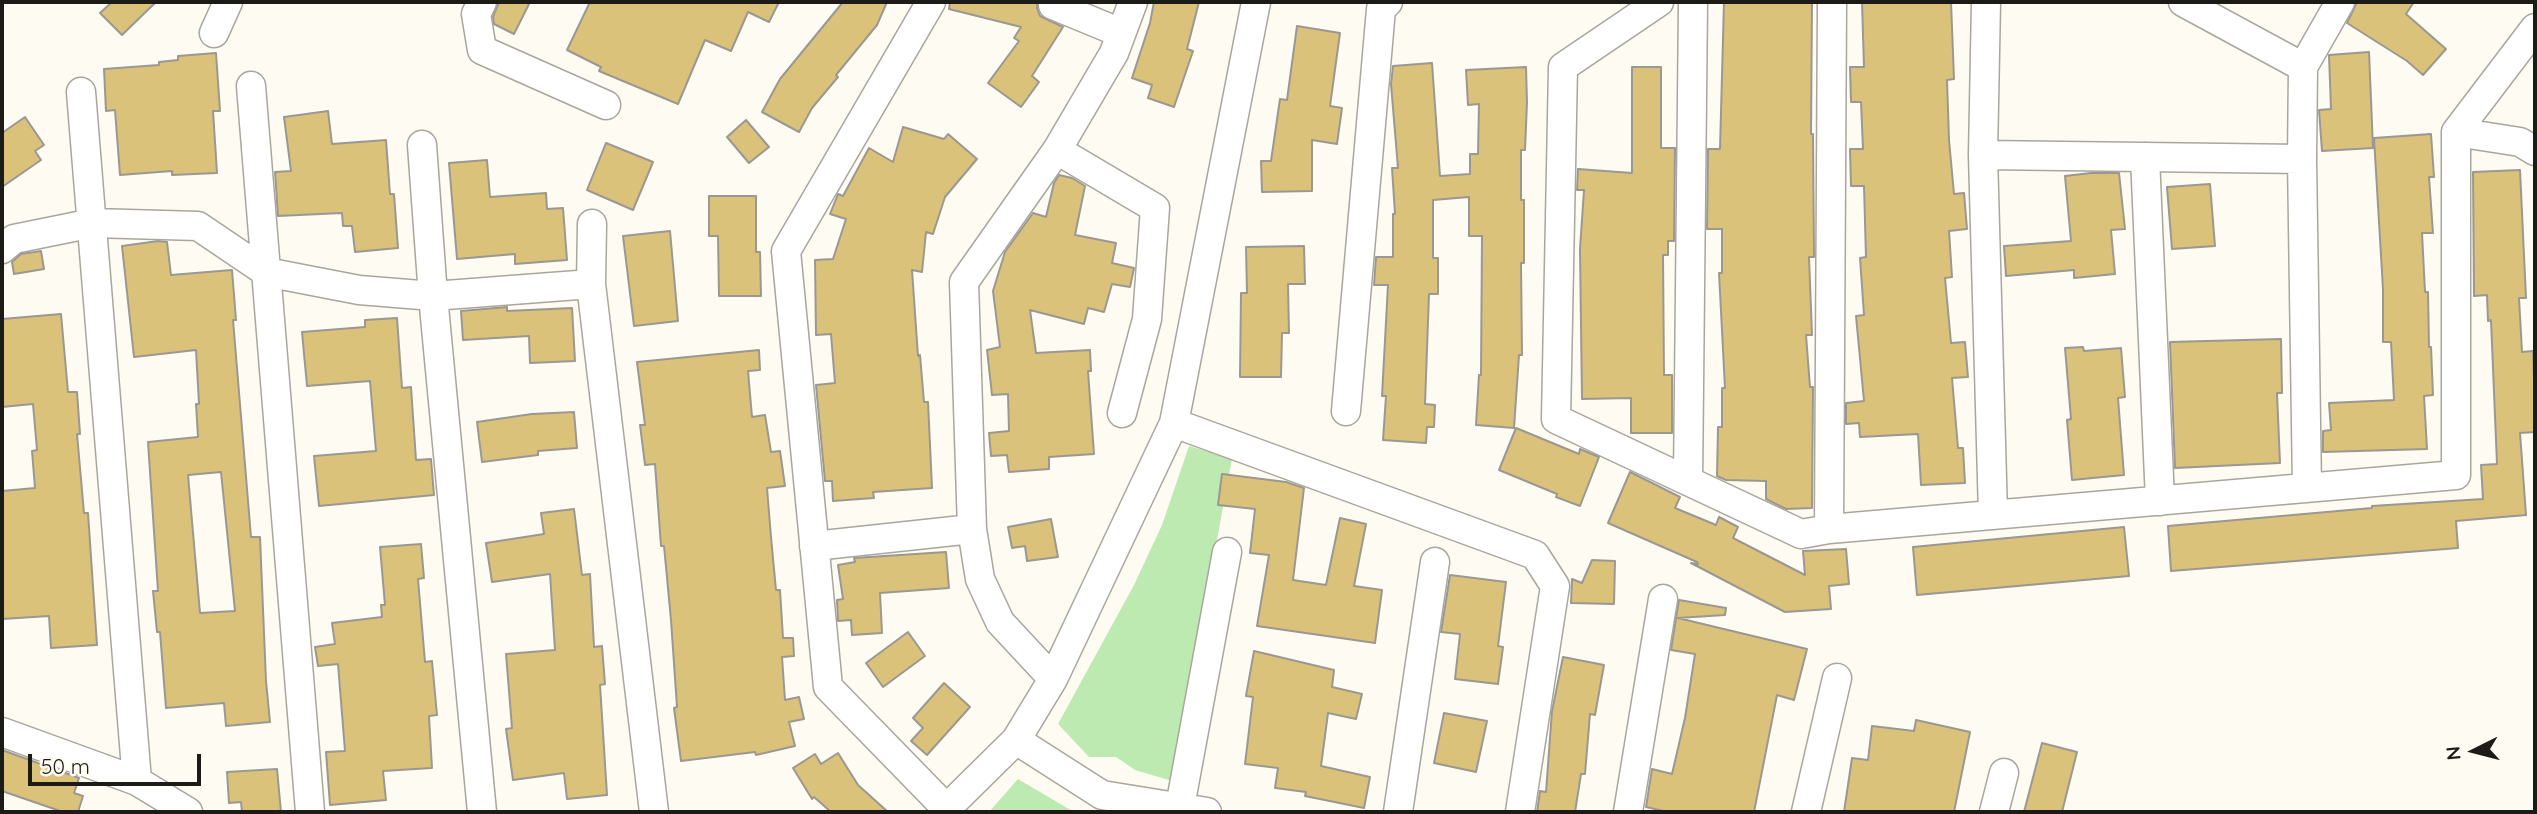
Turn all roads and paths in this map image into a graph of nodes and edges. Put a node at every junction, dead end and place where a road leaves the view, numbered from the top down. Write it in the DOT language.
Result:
graph roads {
  1 [pos="228,2"];
  2 [pos="482,2"];
  3 [pos="931,2"];
  4 [pos="1133,2"];
  5 [pos="1256,2"];
  6 [pos="1388,2"];
  7 [pos="1659,2"];
  8 [pos="1693,2"];
  9 [pos="1832,2"];
  10 [pos="1986,2"];
  11 [pos="2183,2"];
  12 [pos="2340,2"];
  13 [pos="1053,5"];
  14 [pos="2535,29"];
  15 [pos="214,33"];
  16 [pos="1121,33"];
  17 [pos="2303,67"];
  18 [pos="251,86"];
  19 [pos="81,92"];
  20 [pos="606,105"];
  21 [pos="2456,132"];
  22 [pos="422,145"];
  23 [pos="1057,150"];
  24 [pos="2535,151"];
  25 [pos="1983,155"];
  26 [pos="2145,157"];
  27 [pos="2302,159"];
  28 [pos="93,223"];
  29 [pos="592,224"];
  30 [pos="2,249"];
  31 [pos="266,272"];
  32 [pos="590,284"];
  33 [pos="433,296"];
  34 [pos="1346,411"];
  35 [pos="1122,412"];
  36 [pos="1174,423"];
  37 [pos="1688,481"];
  38 [pos="2307,488"];
  39 [pos="2160,501"];
  40 [pos="1993,515"];
  41 [pos="972,529"];
  42 [pos="1829,529"];
  43 [pos="814,546"];
  44 [pos="1227,552"];
  45 [pos="1435,562"];
  46 [pos="1663,599"];
  47 [pos="1836,678"];
  48 [pos="1053,679"];
  49 [pos="2,732"];
  50 [pos="1016,740"];
  51 [pos="2004,773"];
  52 [pos="137,781"];
  53 [pos="945,810"];
  54 [pos="1179,810"];
  55 [pos="188,812"];
  56 [pos="310,812"];
  57 [pos="482,812"];
  58 [pos="654,812"];
  59 [pos="1207,812"];
  60 [pos="1398,812"];
  61 [pos="1520,812"];
  62 [pos="1628,812"];
  63 [pos="1806,812"];
  64 [pos="1994,812"];
  1 -- 15 [label="street"];
  2 -- 20 [label="street"];
  3 -- 43 [label="street"];
  4 -- 16 [label="street"];
  5 -- 36 [label="street"];
  6 -- 34 [label="street"];
  7 -- 37 [label="street"];
  8 -- 37 [label="street"];
  9 -- 42 [label="street"];
  10 -- 25 [label="street"];
  11 -- 17 [label="street"];
  12 -- 17 [label="street"];
  13 -- 16 [label="street"];
  14 -- 21 [label="street"];
  16 -- 23 [label="street"];
  17 -- 27 [label="street"];
  18 -- 31 [label="street"];
  19 -- 28 [label="street"];
  21 -- 24 [label="street"];
  21 -- 38 [label="street"];
  22 -- 33 [label="street"];
  23 -- 35 [label="street"];
  23 -- 41 [label="street"];
  25 -- 26 [label="street"];
  25 -- 40 [label="street"];
  26 -- 27 [label="street"];
  26 -- 39 [label="street"];
  27 -- 38 [label="street"];
  28 -- 30 [label="street"];
  28 -- 31 [label="street"];
  28 -- 52 [label="street"];
  29 -- 32 [label="street"];
  31 -- 33 [label="street"];
  31 -- 56 [label="street"];
  32 -- 33 [label="street"];
  32 -- 58 [label="street"];
  33 -- 57 [label="street"];
  36 -- 48 [label="street"];
  36 -- 61 [label="street"];
  37 -- 42 [label="street"];
  38 -- 39 [label="street"];
  39 -- 40 [label="street"];
  40 -- 42 [label="street"];
  41 -- 43 [label="street"];
  41 -- 48 [label="street"];
  43 -- 53 [label="street"];
  44 -- 54 [label="street"];
  45 -- 60 [label="street"];
  46 -- 62 [label="street"];
  47 -- 63 [label="street"];
  48 -- 50 [label="street"];
  49 -- 52 [label="street"];
  50 -- 53 [label="street"];
  50 -- 54 [label="street"];
  51 -- 64 [label="street"];
  52 -- 55 [label="street"];
  54 -- 59 [label="street"];
}
